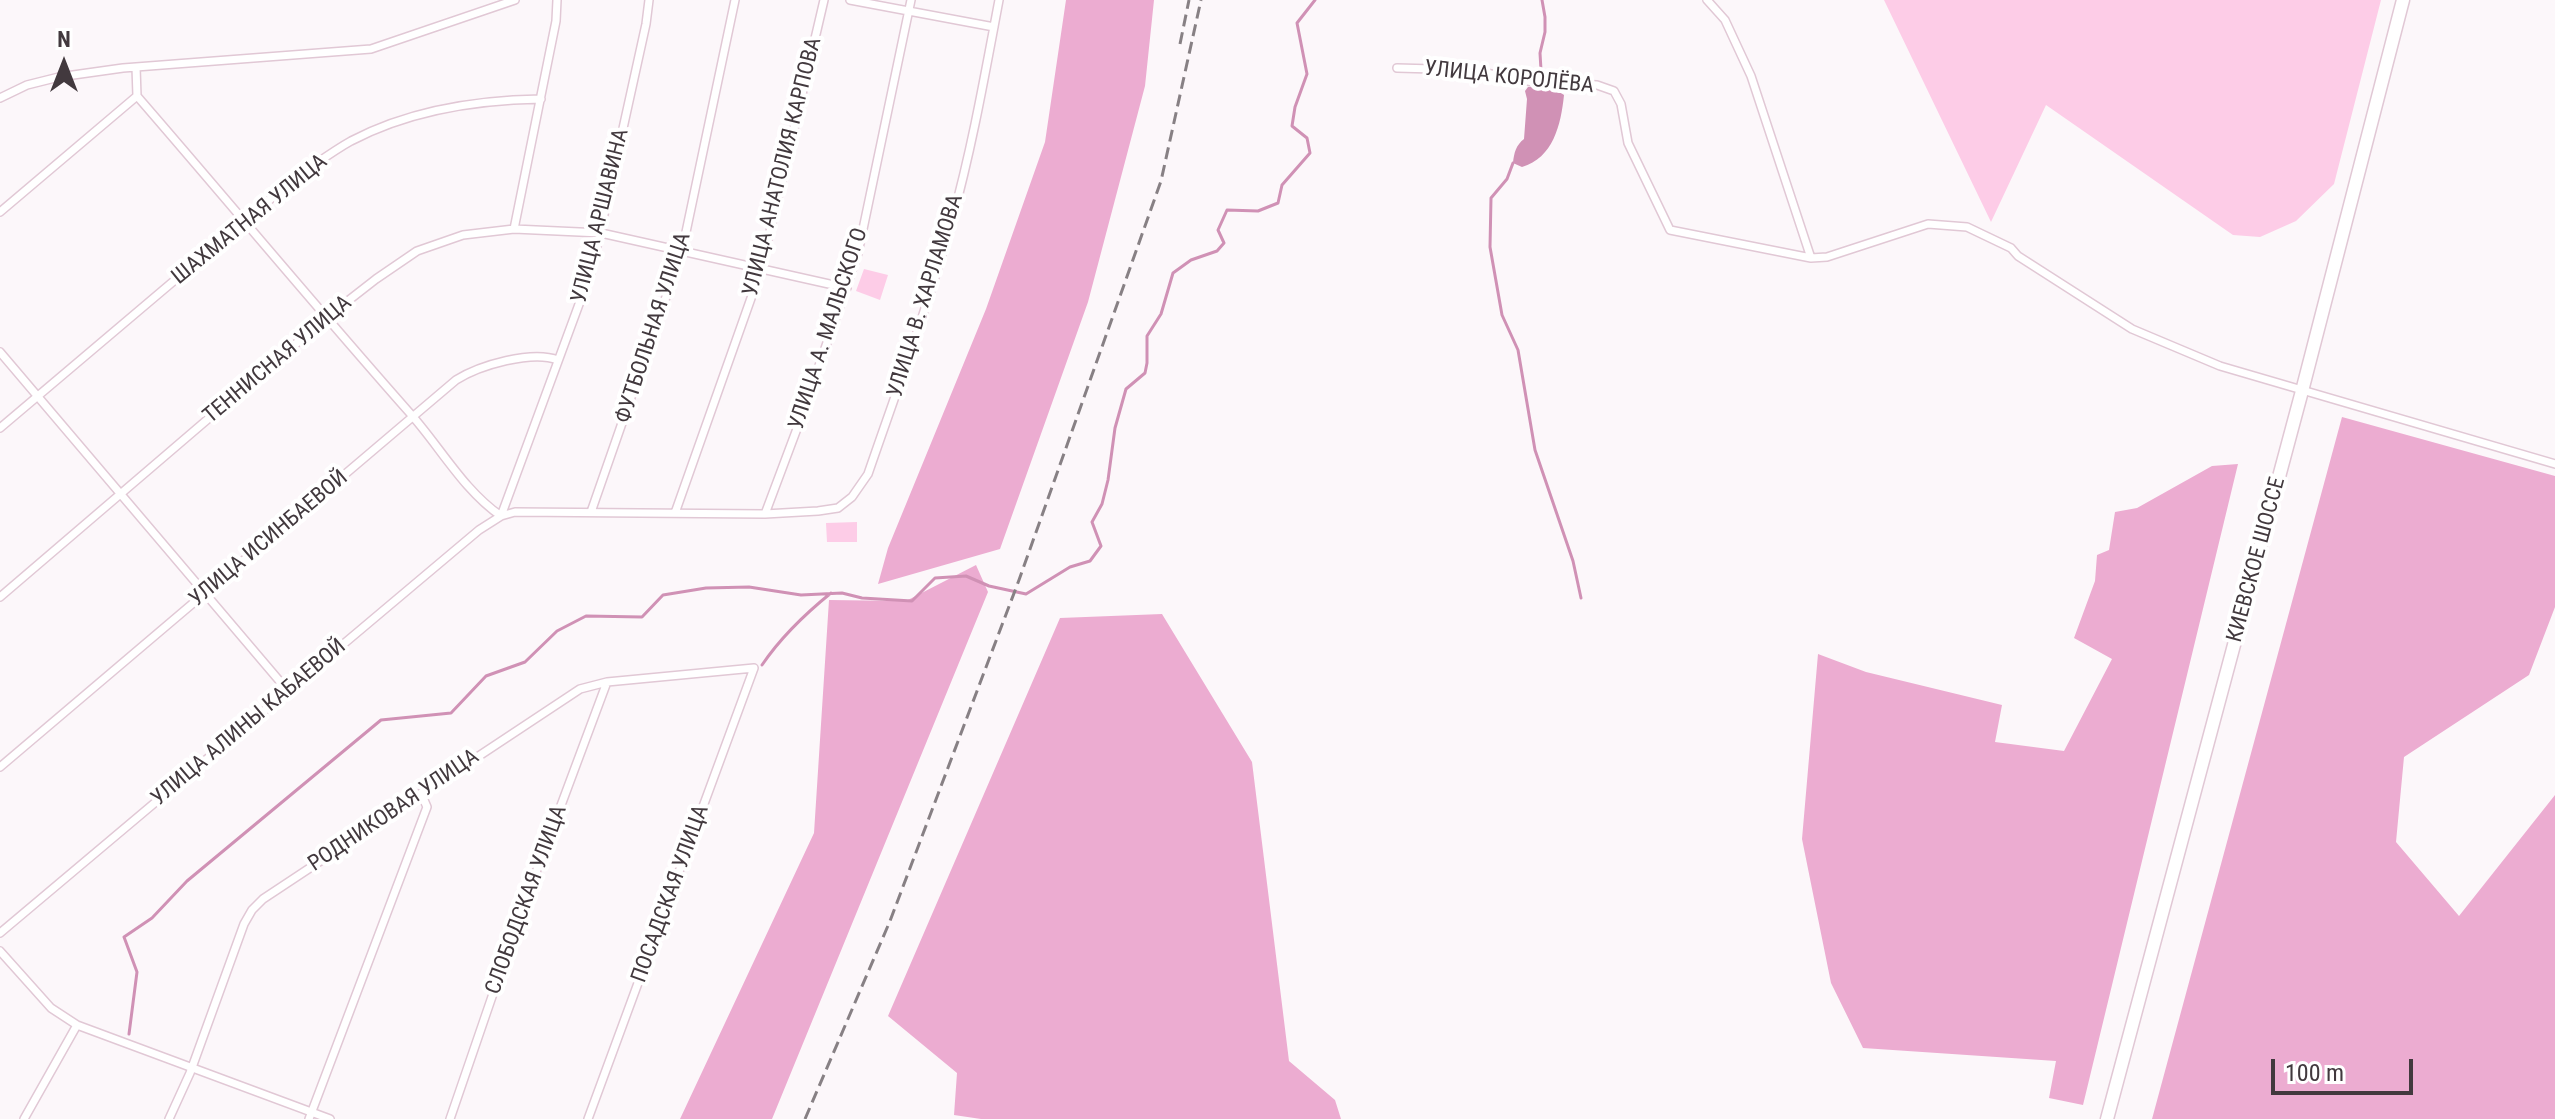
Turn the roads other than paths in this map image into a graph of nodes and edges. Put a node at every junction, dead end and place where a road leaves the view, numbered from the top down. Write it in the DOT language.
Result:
graph roads {
  1 [pos="515,0"];
  2 [pos="557,0"];
  3 [pos="649,0"];
  4 [pos="735,0"];
  5 [pos="824,0"];
  6 [pos="850,0"];
  7 [pos="911,0"];
  8 [pos="999,0"];
  9 [pos="1707,0"];
  10 [pos="2403,0"];
  11 [pos="908,12"];
  12 [pos="994,27"];
  13 [pos="136,67"];
  14 [pos="1397,68"];
  15 [pos="137,96"];
  16 [pos="0,98"];
  17 [pos="541,99"];
  18 [pos="0,212"];
  19 [pos="245,221"];
  20 [pos="514,229"];
  21 [pos="601,233"];
  22 [pos="682,251"];
  23 [pos="1811,258"];
  24 [pos="761,270"];
  25 [pos="847,288"];
  26 [pos="326,318"];
  27 [pos="0,352"];
  28 [pos="558,360"];
  29 [pos="2302,391"];
  30 [pos="37,396"];
  31 [pos="413,416"];
  32 [pos="0,428"];
  33 [pos="2555,464"];
  34 [pos="120,496"];
  35 [pos="591,512"];
  36 [pos="675,513"];
  37 [pos="765,514"];
  38 [pos="501,516"];
  39 [pos="205,592"];
  40 [pos="0,597"];
  41 [pos="754,668"];
  42 [pos="607,682"];
  43 [pos="288,691"];
  44 [pos="0,767"];
  45 [pos="421,793"];
  46 [pos="0,933"];
  47 [pos="0,951"];
  48 [pos="77,1025"];
  49 [pos="192,1067"];
  50 [pos="311,1116"];
  51 [pos="24,1119"];
  52 [pos="169,1119"];
  53 [pos="330,1119"];
  54 [pos="450,1119"];
  55 [pos="588,1119"];
  56 [pos="2107,1119"];
  1 -- 13 [label="street"];
  2 -- 17 [label="street"];
  3 -- 21 [label="street, УЛИЦА АРШАВИНА"];
  4 -- 22 [label="street, ФУТБОЛЬНАЯ УЛИЦА"];
  5 -- 24 [label="street, УЛИЦА АНАТОЛИЯ КАРПОВА"];
  6 -- 11 [label="street"];
  7 -- 11 [label="street, УЛИЦА А. МАЛЬСКОГО"];
  8 -- 12 [label="street, УЛИЦА В. ХАРЛАМОВА"];
  9 -- 23 [label="street"];
  10 -- 29 [label="highway, КИЕВСКОЕ ШОССЕ"];
  11 -- 12 [label="street"];
  11 -- 25 [label="street, УЛИЦА А. МАЛЬСКОГО"];
  12 -- 37 [label="street, УЛИЦА В. ХАРЛАМОВА"];
  13 -- 15 [label="street"];
  13 -- 16 [label="street"];
  14 -- 23 [label="street, УЛИЦА КОРОЛЁВА"];
  15 -- 18 [label="street"];
  15 -- 19 [label="street"];
  17 -- 19 [label="street, ШАХМАТНАЯ УЛИЦА"];
  17 -- 20 [label="street"];
  19 -- 26 [label="street"];
  19 -- 30 [label="street, ШАХМАТНАЯ УЛИЦА"];
  20 -- 21 [label="street, ТЕННИСНАЯ УЛИЦА"];
  20 -- 26 [label="street, ТЕННИСНАЯ УЛИЦА"];
  21 -- 22 [label="street, ТЕННИСНАЯ УЛИЦА"];
  21 -- 28 [label="street, УЛИЦА АРШАВИНА"];
  22 -- 24 [label="street, ТЕННИСНАЯ УЛИЦА"];
  22 -- 35 [label="street, ФУТБОЛЬНАЯ УЛИЦА"];
  23 -- 29 [label="street"];
  24 -- 25 [label="street, ТЕННИСНАЯ УЛИЦА"];
  24 -- 36 [label="street, УЛИЦА АНАТОЛИЯ КАРПОВА"];
  25 -- 37 [label="street, УЛИЦА А. МАЛЬСКОГО"];
  26 -- 31 [label="street"];
  26 -- 34 [label="street, ТЕННИСНАЯ УЛИЦА"];
  27 -- 30 [label="street"];
  28 -- 31 [label="street, УЛИЦА ИСИНБАЕВОЙ"];
  28 -- 38 [label="street, УЛИЦА АРШАВИНА"];
  29 -- 33 [label="street"];
  29 -- 56 [label="highway, КИЕВСКОЕ ШОССЕ"];
  30 -- 32 [label="street, ШАХМАТНАЯ УЛИЦА"];
  30 -- 34 [label="street"];
  31 -- 38 [label="street"];
  31 -- 39 [label="street, УЛИЦА ИСИНБАЕВОЙ"];
  34 -- 39 [label="street"];
  34 -- 40 [label="street, ТЕННИСНАЯ УЛИЦА"];
  35 -- 36 [label="street, УЛИЦА В. ХАРЛАМОВА"];
  35 -- 38 [label="street, УЛИЦА В. ХАРЛАМОВА"];
  36 -- 37 [label="street, УЛИЦА В. ХАРЛАМОВА"];
  38 -- 43 [label="street, УЛИЦА АЛИНЫ КАБАЕВОЙ"];
  39 -- 43 [label="street"];
  39 -- 44 [label="street, УЛИЦА ИСИНБАЕВОЙ"];
  41 -- 42 [label="street, РОДНИКОВАЯ УЛИЦА"];
  41 -- 55 [label="street, ПОСАДСКАЯ УЛИЦА"];
  42 -- 45 [label="street, РОДНИКОВАЯ УЛИЦА"];
  42 -- 54 [label="street, СЛОБОДСКАЯ УЛИЦА"];
  43 -- 46 [label="street, УЛИЦА АЛИНЫ КАБАЕВОЙ"];
  45 -- 49 [label="street, РОДНИКОВАЯ УЛИЦА"];
  45 -- 50 [label="street"];
  47 -- 48 [label="street"];
  48 -- 49 [label="street"];
  48 -- 51 [label="street"];
  49 -- 50 [label="street"];
  49 -- 52 [label="street, РОДНИКОВАЯ УЛИЦА"];
  50 -- 53 [label="street"];
}
